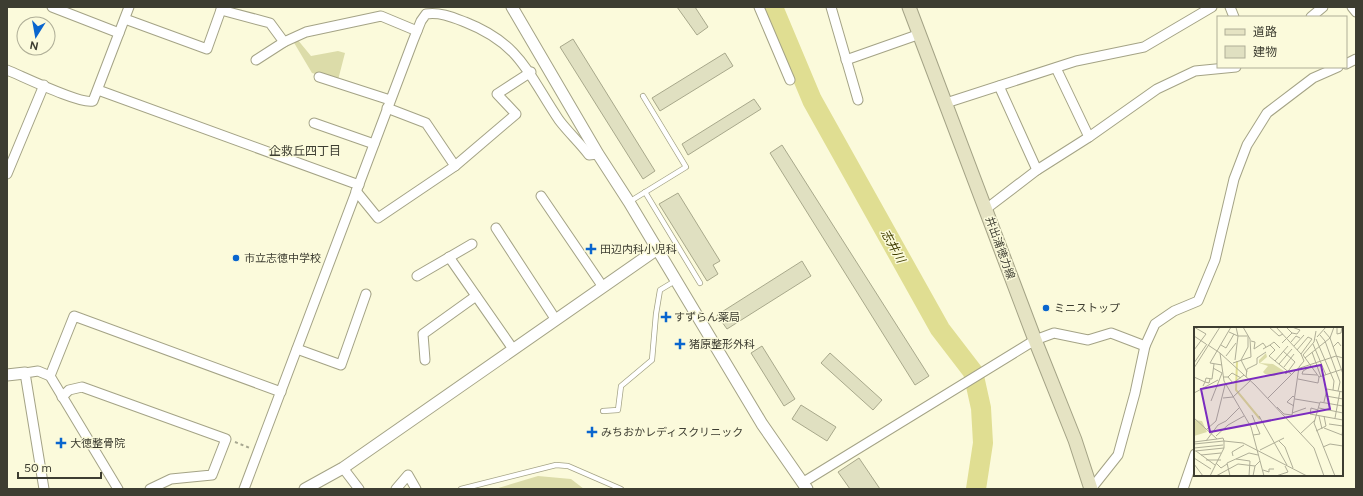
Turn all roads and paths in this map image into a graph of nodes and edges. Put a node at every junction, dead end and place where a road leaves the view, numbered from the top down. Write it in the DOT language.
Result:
graph roads {
  1 [pos="52,7"];
  2 [pos="129,7"];
  3 [pos="512,7"];
  4 [pos="759,7"];
  5 [pos="831,7"];
  6 [pos="909,7"];
  7 [pos="1212,7"];
  8 [pos="1323,7"];
  9 [pos="1352,7"];
  10 [pos="222,8"];
  11 [pos="1356,12"];
  12 [pos="1312,16"];
  13 [pos="125,20"];
  14 [pos="417,31"];
  15 [pos="119,33"];
  16 [pos="920,34"];
  17 [pos="284,42"];
  18 [pos="256,60"];
  19 [pos="846,60"];
  20 [pos="1056,68"];
  21 [pos="1226,68"];
  22 [pos="1336,68"];
  23 [pos="7,70"];
  24 [pos="531,72"];
  25 [pos="319,77"];
  26 [pos="790,80"];
  27 [pos="44,85"];
  28 [pos="999,86"];
  29 [pos="98,90"];
  30 [pos="643,96"];
  31 [pos="858,100"];
  32 [pos="946,103"];
  33 [pos="389,104"];
  34 [pos="314,123"];
  35 [pos="1088,137"];
  36 [pos="374,144"];
  37 [pos="11,154"];
  38 [pos="598,154"];
  39 [pos="455,166"];
  40 [pos="1037,170"];
  41 [pos="7,174"];
  42 [pos="358,188"];
  43 [pos="644,192"];
  44 [pos="541,196"];
  45 [pos="629,202"];
  46 [pos="986,210"];
  47 [pos="496,228"];
  48 [pos="472,244"];
  49 [pos="656,250"];
  50 [pos="450,257"];
  51 [pos="417,276"];
  52 [pos="675,281"];
  53 [pos="700,283"];
  54 [pos="603,287"];
  55 [pos="366,294"];
  56 [pos="476,296"];
  57 [pos="556,320"];
  58 [pos="1035,340"];
  59 [pos="1145,346"];
  60 [pos="297,349"];
  61 [pos="513,349"];
  62 [pos="425,360"];
  63 [pos="25,373"];
  64 [pos="7,375"];
  65 [pos="50,376"];
  66 [pos="282,392"];
  67 [pos="62,397"];
  68 [pos="603,411"];
  69 [pos="226,439"];
  70 [pos="259,451"];
  71 [pos="1194,457"];
  72 [pos="343,468"];
  73 [pos="805,486"];
  74 [pos="44,489"];
  75 [pos="118,489"];
  76 [pos="150,489"];
  77 [pos="244,489"];
  78 [pos="305,489"];
  79 [pos="360,489"];
  80 [pos="396,489"];
  81 [pos="416,489"];
  82 [pos="462,489"];
  83 [pos="622,489"];
  84 [pos="1091,489"];
  85 [pos="1183,489"];
  1 -- 15 [label="street"];
  2 -- 13 [label="street"];
  3 -- 38 [label="street"];
  4 -- 26 [label="street"];
  5 -- 19 [label="street"];
  6 -- 16 [label="main road, 井出浦徳力線"];
  7 -- 20 [label="street"];
  8 -- 12 [label="street"];
  9 -- 11 [label="street"];
  10 -- 13 [label="street"];
  10 -- 17 [label="street"];
  13 -- 15 [label="street"];
  14 -- 17 [label="street"];
  14 -- 24 [label="street"];
  14 -- 33 [label="street"];
  15 -- 29 [label="street"];
  16 -- 19 [label="street"];
  16 -- 32 [label="main road, 井出浦徳力線"];
  17 -- 18 [label="street"];
  19 -- 31 [label="street"];
  20 -- 28 [label="street"];
  20 -- 35 [label="street"];
  21 -- 35 [label="street"];
  22 -- 59 [label="street"];
  23 -- 27 [label="street"];
  24 -- 38 [label="street"];
  24 -- 39 [label="street"];
  25 -- 33 [label="street"];
  27 -- 29 [label="street"];
  27 -- 37 [label="street"];
  28 -- 32 [label="street"];
  28 -- 40 [label="street"];
  29 -- 42 [label="street"];
  30 -- 43 [label="lane"];
  32 -- 46 [label="main road, 井出浦徳力線"];
  33 -- 36 [label="street"];
  33 -- 39 [label="street"];
  34 -- 36 [label="street"];
  35 -- 40 [label="street"];
  36 -- 42 [label="street"];
  37 -- 41 [label="street"];
  38 -- 45 [label="street"];
  39 -- 42 [label="street"];
  40 -- 46 [label="street"];
  42 -- 60 [label="street"];
  43 -- 45 [label="lane"];
  43 -- 53 [label="lane"];
  44 -- 54 [label="street"];
  45 -- 49 [label="street"];
  46 -- 58 [label="main road, 井出浦徳力線"];
  47 -- 57 [label="street"];
  48 -- 50 [label="street"];
  49 -- 52 [label="street"];
  49 -- 54 [label="street"];
  50 -- 51 [label="street"];
  50 -- 56 [label="street"];
  52 -- 68 [label="lane"];
  52 -- 73 [label="street"];
  54 -- 57 [label="street"];
  55 -- 60 [label="street"];
  56 -- 61 [label="street"];
  56 -- 62 [label="street"];
  57 -- 61 [label="street"];
  58 -- 59 [label="street"];
  58 -- 73 [label="street"];
  58 -- 84 [label="main road, 井出浦徳力線"];
  59 -- 84 [label="street"];
  60 -- 66 [label="street"];
  61 -- 72 [label="street"];
  63 -- 64 [label="street"];
  63 -- 65 [label="street"];
  63 -- 74 [label="street"];
  65 -- 66 [label="street"];
  65 -- 67 [label="street"];
  66 -- 70 [label="street"];
  67 -- 69 [label="street"];
  67 -- 75 [label="street"];
  69 -- 70 [label="path"];
  69 -- 76 [label="street"];
  70 -- 77 [label="street"];
  71 -- 85 [label="street"];
  72 -- 78 [label="street"];
  72 -- 79 [label="street"];
  80 -- 81 [label="street"];
  82 -- 83 [label="lane"];
}
